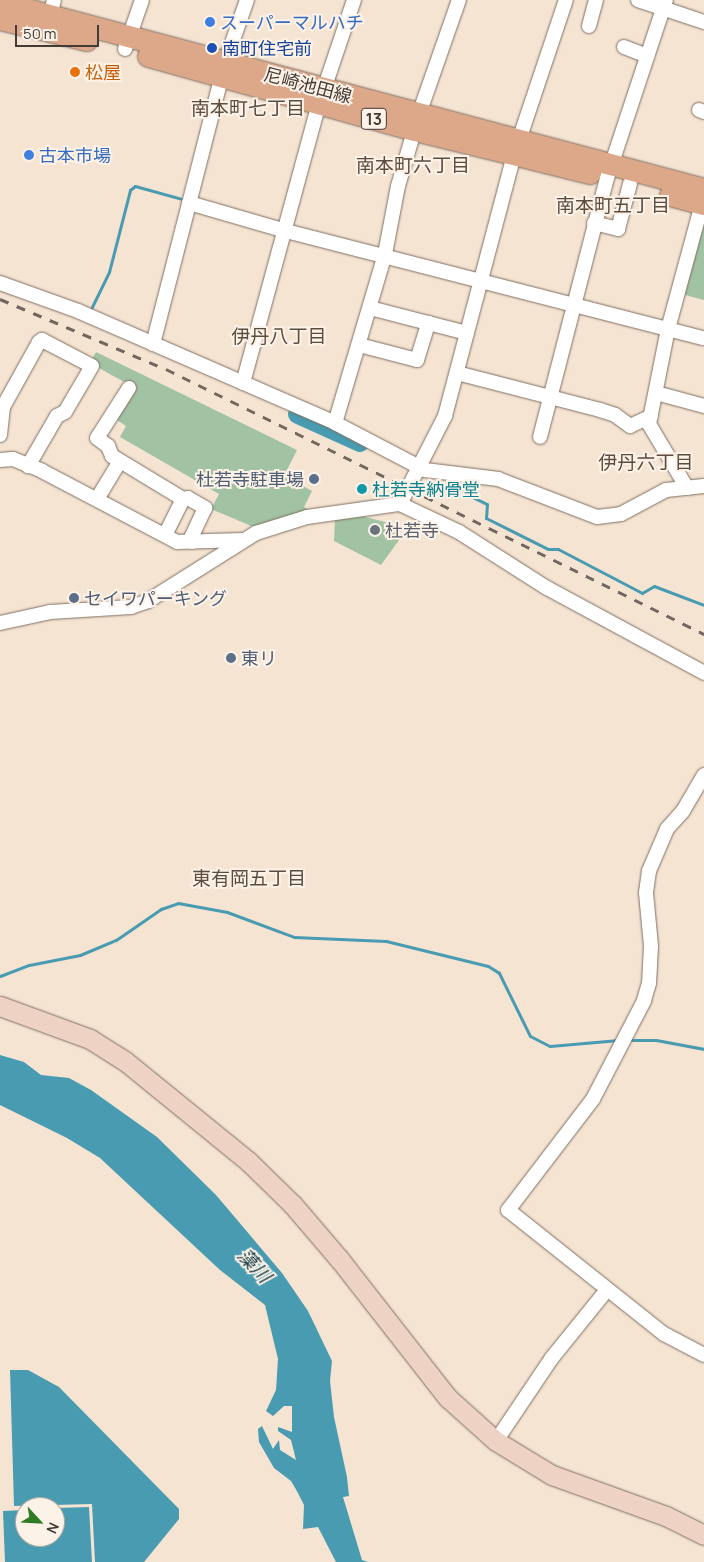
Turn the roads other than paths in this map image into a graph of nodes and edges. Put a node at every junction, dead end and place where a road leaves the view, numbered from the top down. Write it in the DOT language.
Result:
graph roads {
  1 [pos="142,0"];
  2 [pos="247,0"];
  3 [pos="354,0"];
  4 [pos="459,0"];
  5 [pos="566,0"];
  6 [pos="596,0"];
  7 [pos="638,0"];
  8 [pos="0,2"];
  9 [pos="665,4"];
  10 [pos="52,8"];
  11 [pos="0,19"];
  12 [pos="704,22"];
  13 [pos="589,26"];
  14 [pos="127,43"];
  15 [pos="624,47"];
  16 [pos="647,56"];
  17 [pos="224,70"];
  18 [pos="321,97"];
  19 [pos="417,122"];
  20 [pos="516,148"];
  21 [pos="609,171"];
  22 [pos="630,184"];
  23 [pos="702,194"];
  24 [pos="189,203"];
  25 [pos="594,223"];
  26 [pos="286,231"];
  27 [pos="385,254"];
  28 [pos="482,279"];
  29 [pos="0,283"];
  30 [pos="573,304"];
  31 [pos="370,308"];
  32 [pos="428,323"];
  33 [pos="668,329"];
  34 [pos="467,333"];
  35 [pos="704,338"];
  36 [pos="153,344"];
  37 [pos="359,345"];
  38 [pos="457,373"];
  39 [pos="243,383"];
  40 [pos="129,388"];
  41 [pos="656,393"];
  42 [pos="549,398"];
  43 [pos="704,406"];
  44 [pos="651,416"];
  45 [pos="335,423"];
  46 [pos="0,435"];
  47 [pos="540,437"];
  48 [pos="0,460"];
  49 [pos="120,461"];
  50 [pos="419,465"];
  51 [pos="28,466"];
  52 [pos="704,486"];
  53 [pos="687,488"];
  54 [pos="97,499"];
  55 [pos="183,499"];
  56 [pos="400,504"];
  57 [pos="164,535"];
  58 [pos="242,540"];
  59 [pos="192,542"];
  60 [pos="0,623"];
  61 [pos="704,673"];
  62 [pos="704,775"];
  63 [pos="0,1006"];
  64 [pos="606,1291"];
  65 [pos="703,1354"];
  66 [pos="496,1441"];
  67 [pos="704,1536"];
  1 -- 14 [label="street"];
  2 -- 17 [label="street"];
  3 -- 18 [label="street"];
  4 -- 19 [label="street"];
  5 -- 20 [label="street"];
  6 -- 13 [label="street"];
  7 -- 9 [label="street"];
  8 -- 10 [label="main road, 尼崎池田線 / 13"];
  9 -- 12 [label="street"];
  9 -- 16 [label="street"];
  10 -- 14 [label="main road, 尼崎池田線 / 13"];
  11 -- 14 [label="main road, 尼崎池田線 / 13"];
  14 -- 17 [label="main road, 尼崎池田線 / 13"];
  15 -- 16 [label="street"];
  16 -- 21 [label="street"];
  17 -- 18 [label="main road, 尼崎池田線 / 13"];
  17 -- 24 [label="street"];
  18 -- 19 [label="main road, 尼崎池田線 / 13"];
  18 -- 26 [label="street"];
  19 -- 20 [label="main road, 尼崎池田線 / 13"];
  19 -- 27 [label="street"];
  20 -- 21 [label="main road, 尼崎池田線 / 13"];
  20 -- 28 [label="street"];
  21 -- 22 [label="main road, 尼崎池田線 / 13"];
  21 -- 23 [label="main road, 尼崎池田線 / 13"];
  21 -- 25 [label="street"];
  22 -- 23 [label="main road, 尼崎池田線 / 13"];
  22 -- 25 [label="street"];
  23 -- 33 [label="street"];
  24 -- 26 [label="street"];
  24 -- 36 [label="street"];
  25 -- 30 [label="street"];
  26 -- 27 [label="street"];
  26 -- 39 [label="street"];
  27 -- 28 [label="street"];
  27 -- 31 [label="street"];
  28 -- 30 [label="street"];
  28 -- 34 [label="street"];
  29 -- 36 [label="street"];
  30 -- 33 [label="street"];
  30 -- 42 [label="street"];
  31 -- 32 [label="street"];
  31 -- 37 [label="street"];
  32 -- 34 [label="street"];
  32 -- 37 [label="street"];
  33 -- 35 [label="street"];
  33 -- 41 [label="street"];
  34 -- 38 [label="street"];
  36 -- 39 [label="street"];
  37 -- 45 [label="street"];
  38 -- 42 [label="street"];
  38 -- 50 [label="street"];
  39 -- 45 [label="street"];
  40 -- 49 [label="street"];
  41 -- 43 [label="street"];
  41 -- 44 [label="street"];
  42 -- 44 [label="street"];
  42 -- 47 [label="street"];
  44 -- 53 [label="street"];
  45 -- 50 [label="street"];
  46 -- 51 [label="street"];
  48 -- 51 [label="street"];
  49 -- 54 [label="street"];
  49 -- 55 [label="street"];
  50 -- 53 [label="street"];
  50 -- 56 [label="street"];
  51 -- 54 [label="street"];
  52 -- 53 [label="street"];
  54 -- 57 [label="street"];
  55 -- 57 [label="street"];
  55 -- 59 [label="street"];
  56 -- 58 [label="street"];
  56 -- 61 [label="street"];
  57 -- 59 [label="street"];
  58 -- 59 [label="street"];
  58 -- 60 [label="street"];
  62 -- 64 [label="street"];
  63 -- 66 [label="street"];
  64 -- 65 [label="street"];
  64 -- 66 [label="street"];
  66 -- 67 [label="street"];
}
